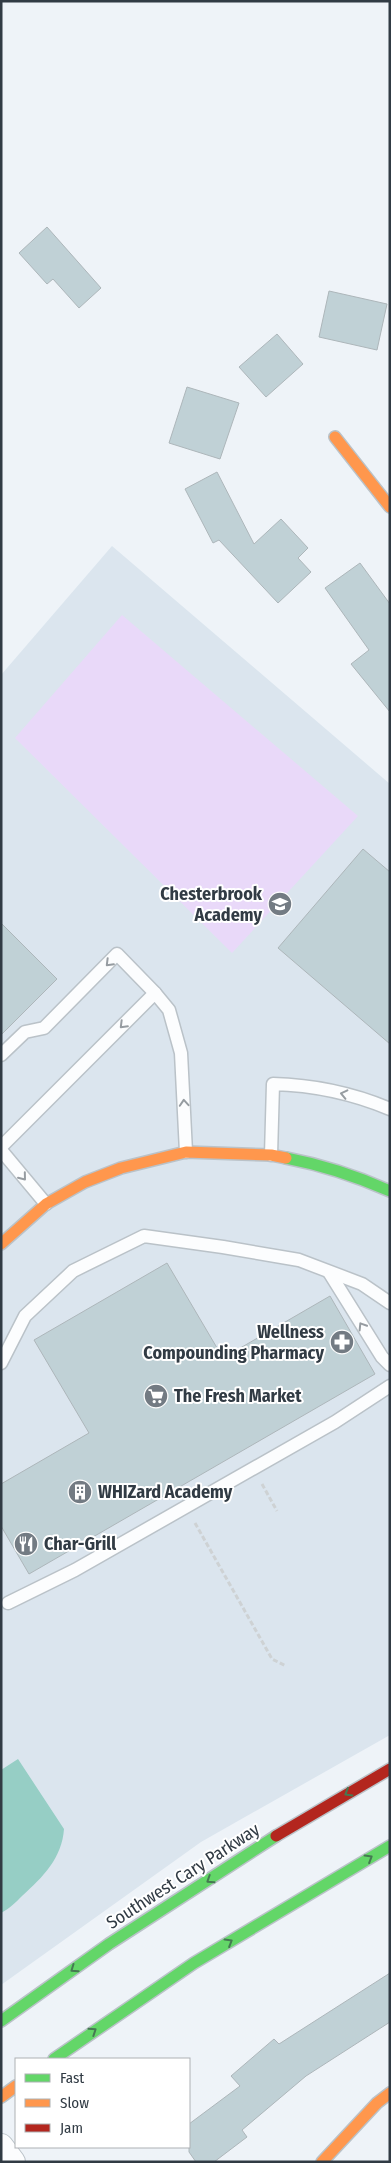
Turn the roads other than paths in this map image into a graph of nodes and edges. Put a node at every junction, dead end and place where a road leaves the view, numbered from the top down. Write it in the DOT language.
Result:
graph roads {
  1 [pos="335,437"];
  2 [pos="390,507"];
  3 [pos="155,993"];
  4 [pos="1,1055"];
  5 [pos="390,1109"];
  6 [pos="1,1148"];
  7 [pos="186,1152"];
  8 [pos="271,1155"];
  9 [pos="390,1191"];
  10 [pos="46,1204"];
  11 [pos="1,1244"];
  12 [pos="328,1272"];
  13 [pos="390,1303"];
  14 [pos="1,1363"];
  15 [pos="390,1365"];
  16 [pos="390,1386"];
  17 [pos="8,1603"];
  18 [pos="390,1769"];
  19 [pos="390,1846"];
  20 [pos="1,2021"];
  21 [pos="55,2058"];
  22 [pos="15,2087"];
  23 [pos="390,2093"];
  24 [pos="1,2097"];
  25 [pos="1,2146"];
  26 [pos="13,2162"];
  27 [pos="322,2162"];
  1 -- 2 [label="main road"];
  3 -- 4 [label="lane, one-way"];
  3 -- 6 [label="lane, one-way"];
  7 -- 3 [label="lane, one-way"];
  5 -- 8 [label="lane, one-way"];
  6 -- 10 [label="lane, one-way"];
  7 -- 8 [label="main road"];
  7 -- 10 [label="main road"];
  8 -- 9 [label="main road"];
  10 -- 11 [label="main road"];
  12 -- 13 [label="lane"];
  12 -- 14 [label="lane"];
  15 -- 12 [label="lane, one-way"];
  16 -- 17 [label="lane"];
  18 -- 20 [label="main road, Southwest Cary Parkway, one-way"];
  21 -- 19 [label="main road, one-way"];
  22 -- 24 [label="main road"];
  23 -- 27 [label="main road"];
  25 -- 26 [label="street"];
}
